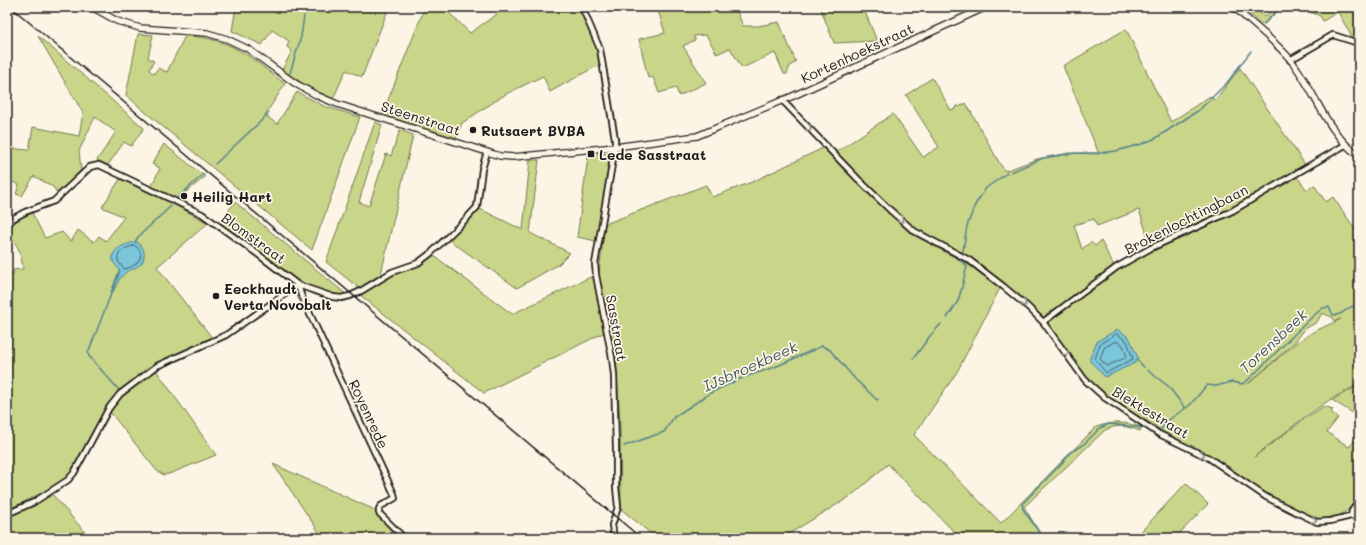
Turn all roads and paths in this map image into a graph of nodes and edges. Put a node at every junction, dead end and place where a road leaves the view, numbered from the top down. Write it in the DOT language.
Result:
graph roads {
  1 [pos="92,7"];
  2 [pos="582,7"];
  3 [pos="986,7"];
  4 [pos="1234,7"];
  5 [pos="1355,42"];
  6 [pos="1290,60"];
  7 [pos="782,100"];
  8 [pos="1345,145"];
  9 [pos="615,147"];
  10 [pos="487,152"];
  11 [pos="1359,156"];
  12 [pos="7,224"];
  13 [pos="298,285"];
  14 [pos="1043,322"];
  15 [pos="1359,501"];
  16 [pos="7,514"];
  17 [pos="1351,516"];
  18 [pos="1359,517"];
  19 [pos="404,538"];
  20 [pos="614,538"];
  1 -- 10 [label="street, Steenstraat"];
  2 -- 9 [label="street, Sasstraat"];
  3 -- 7 [label="street, Kortenhoekstraat"];
  4 -- 6 [label="street"];
  5 -- 6 [label="street"];
  6 -- 8 [label="street"];
  7 -- 9 [label="street, Steenstraat"];
  7 -- 14 [label="street, Blektestraat, one-way"];
  8 -- 11 [label="street"];
  8 -- 14 [label="street, Brokenlochtingbaan"];
  9 -- 10 [label="street, Steenstraat"];
  9 -- 20 [label="street, Sasstraat"];
  10 -- 13 [label="street, Blomstraat"];
  12 -- 13 [label="street, Blomstraat"];
  13 -- 16 [label="street"];
  13 -- 19 [label="street, Royenrede"];
  14 -- 17 [label="street, Blektestraat, one-way"];
  15 -- 17 [label="street"];
  17 -- 18 [label="street, Blektestraat"];
}
